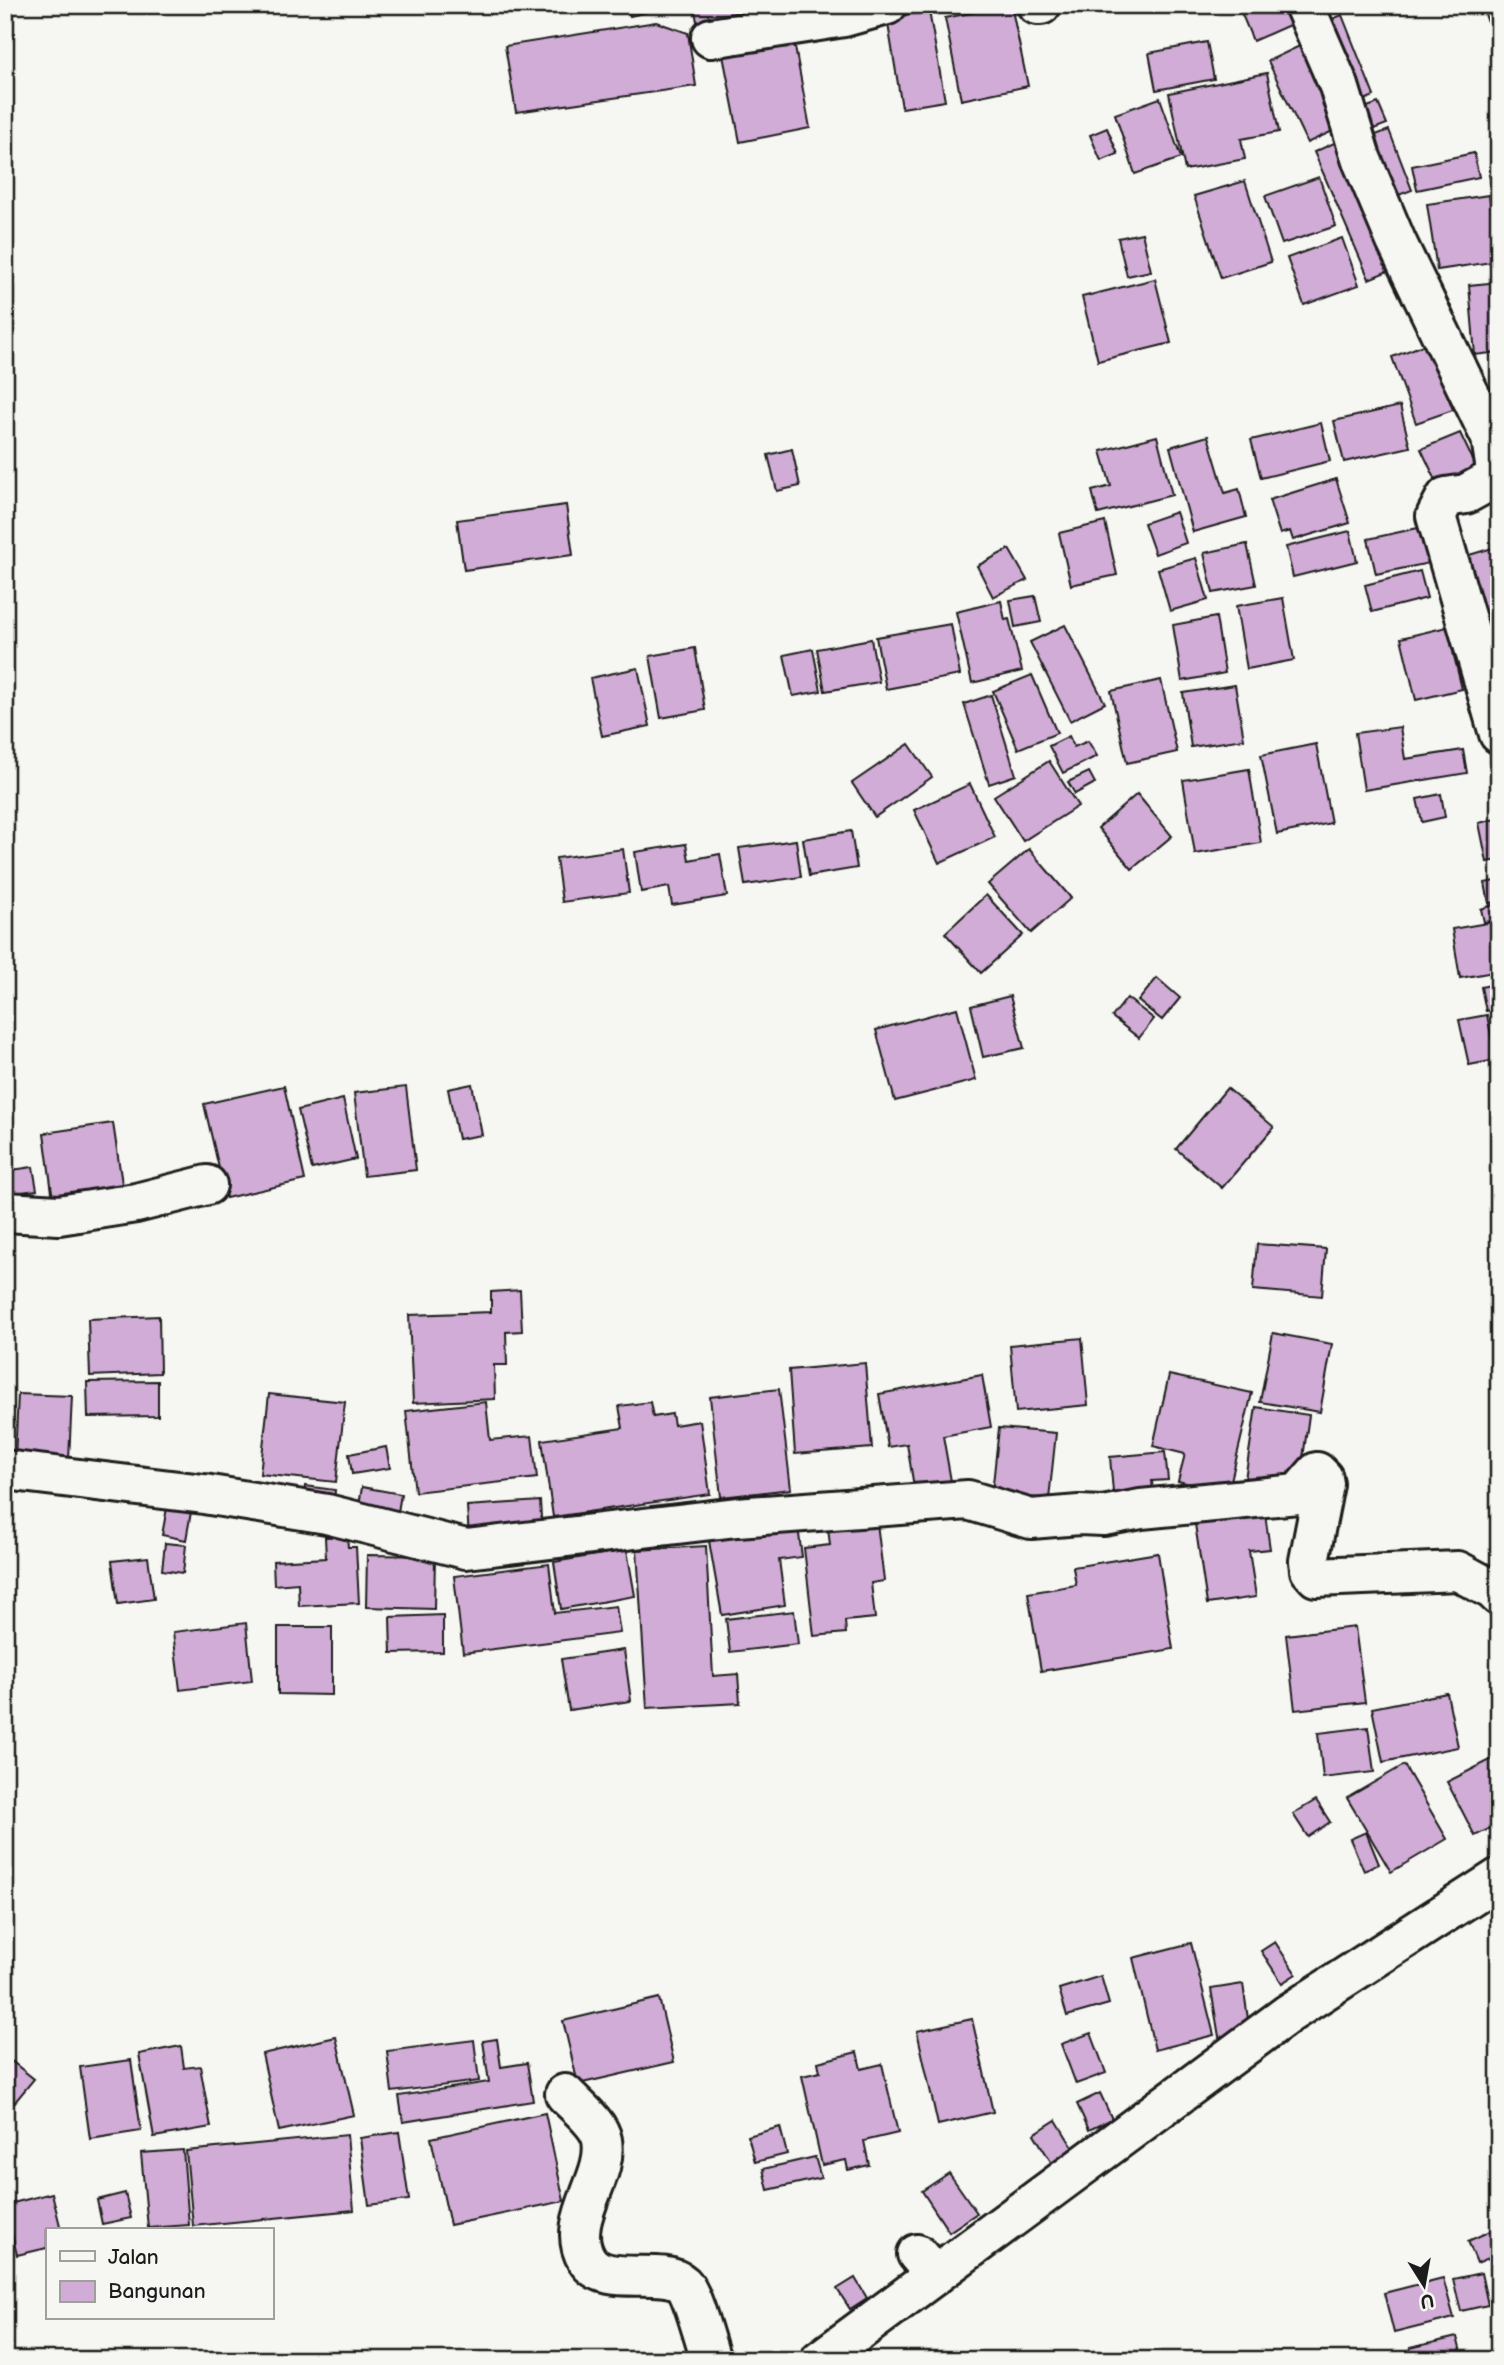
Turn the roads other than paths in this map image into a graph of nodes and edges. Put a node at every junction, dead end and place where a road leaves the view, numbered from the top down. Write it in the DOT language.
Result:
graph roads {
  1 [pos="887,5"];
  2 [pos="1304,5"];
  3 [pos="711,38"];
  4 [pos="1499,734"];
  5 [pos="207,1185"];
  6 [pos="5,1212"];
  7 [pos="5,1470"];
  8 [pos="1499,1596"];
  9 [pos="1499,1878"];
  10 [pos="565,2094"];
  11 [pos="710,2360"];
  12 [pos="820,2360"];
  1 -- 3 [label="street"];
  2 -- 4 [label="street"];
  5 -- 6 [label="street"];
  7 -- 8 [label="street"];
  9 -- 12 [label="street"];
  10 -- 11 [label="street"];
}
